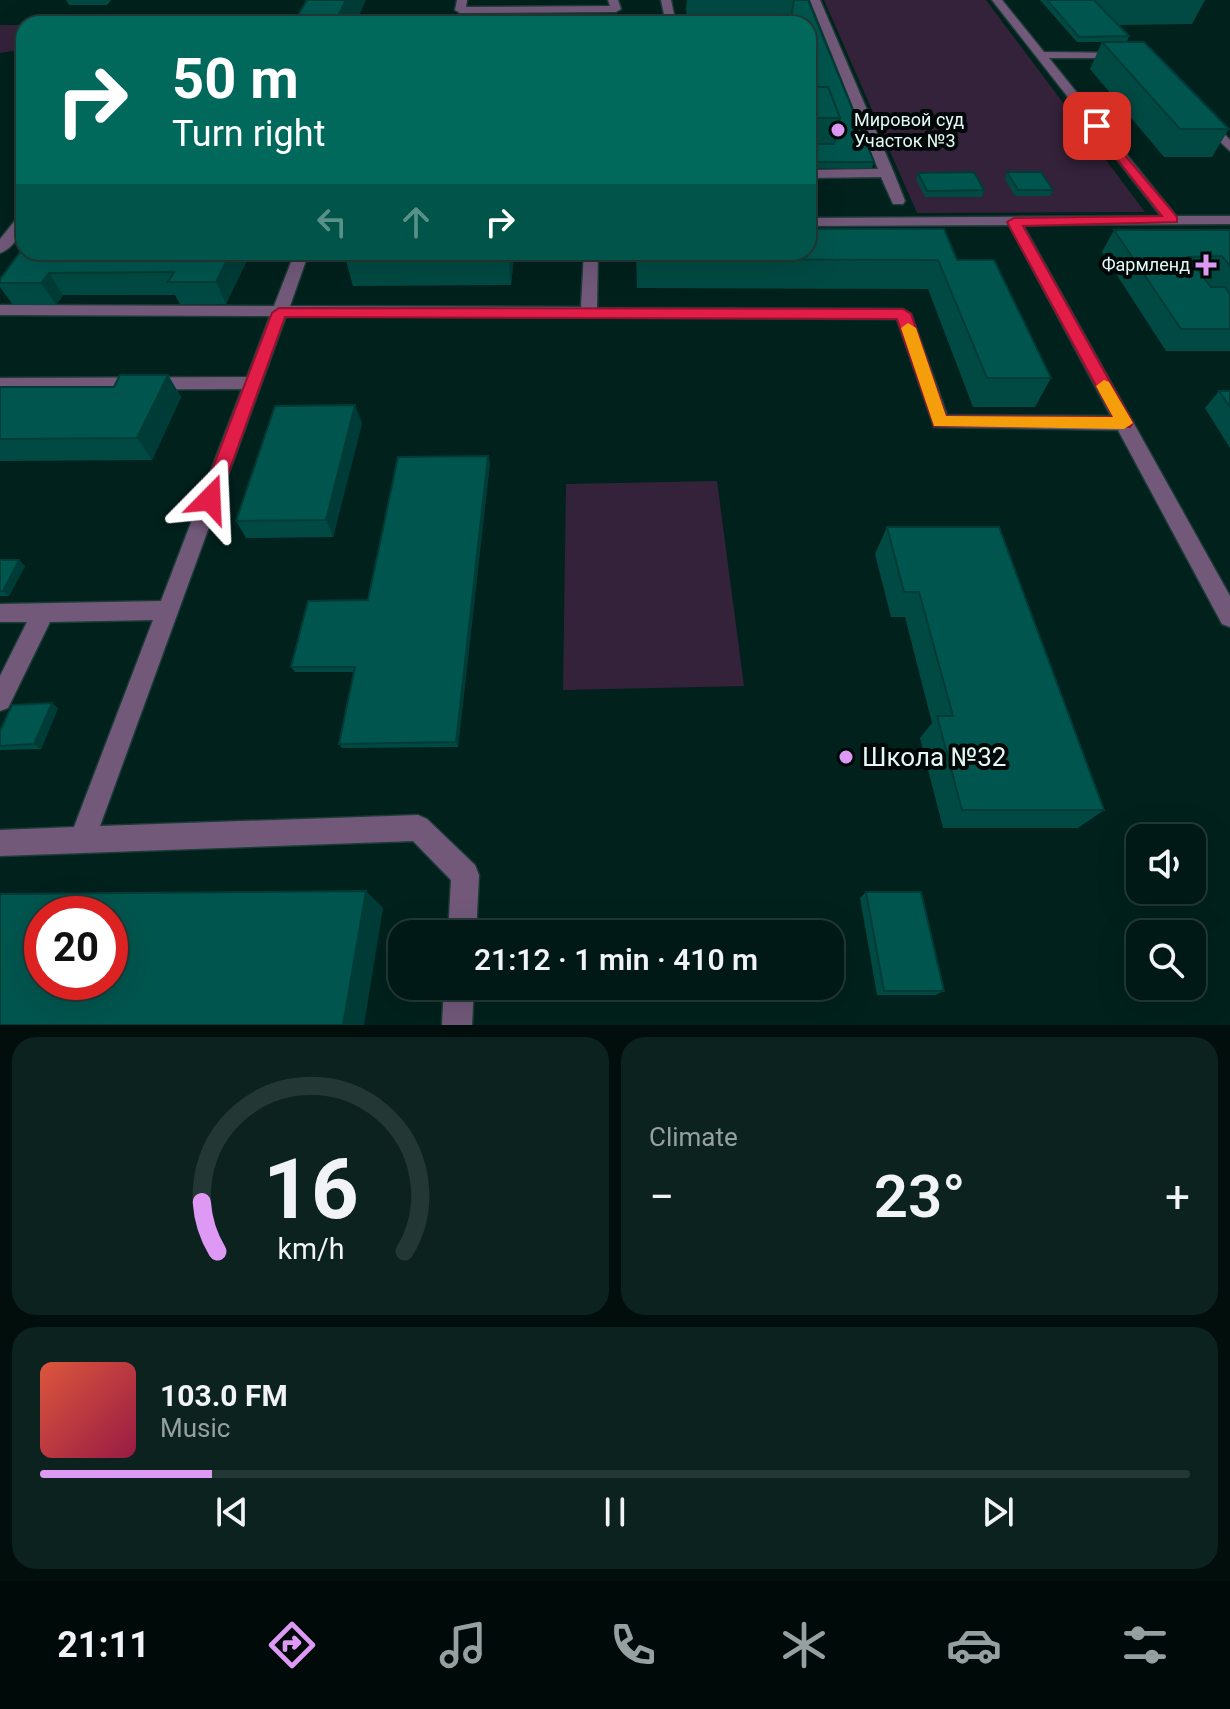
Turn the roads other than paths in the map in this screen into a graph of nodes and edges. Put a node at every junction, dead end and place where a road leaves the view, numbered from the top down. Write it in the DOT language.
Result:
graph roads {
  1 [pos="462,0"];
  2 [pos="613,0"];
  3 [pos="815,0"];
  4 [pos="997,0"];
  5 [pos="1041,55"];
  6 [pos="1142,55"];
  7 [pos="1230,125"];
  8 [pos="1230,147"];
  9 [pos="887,173"];
  10 [pos="816,174"];
  11 [pos="898,201"];
  12 [pos="1172,220"];
  13 [pos="1230,220"];
  14 [pos="816,222"];
  15 [pos="907,222"];
  16 [pos="1014,222"];
  17 [pos="16,229"];
  18 [pos="0,249"];
  19 [pos="299,260"];
  20 [pos="591,260"];
  21 [pos="0,310"];
  22 [pos="279,313"];
  23 [pos="589,313"];
  24 [pos="254,383"];
  25 [pos="0,384"];
  26 [pos="1124,423"];
  27 [pos="168,610"];
  28 [pos="0,613"];
  29 [pos="43,613"];
  30 [pos="1230,617"];
  31 [pos="0,700"];
  32 [pos="82,840"];
  33 [pos="0,843"];
  34 [pos="463,920"];
  35 [pos="458,1000"];
  36 [pos="457,1025"];
  1 -- 2 [label="street"];
  3 -- 9 [label="street"];
  4 -- 5 [label="street"];
  5 -- 6 [label="street"];
  5 -- 12 [label="street"];
  7 -- 8 [label="street"];
  9 -- 10 [label="street"];
  9 -- 11 [label="street"];
  9 -- 15 [label="street"];
  12 -- 13 [label="street"];
  12 -- 16 [label="street"];
  14 -- 15 [label="street"];
  15 -- 16 [label="street"];
  16 -- 26 [label="street"];
  17 -- 18 [label="street"];
  19 -- 22 [label="street"];
  20 -- 23 [label="street"];
  21 -- 22 [label="street"];
  22 -- 23 [label="street"];
  22 -- 24 [label="street"];
  23 -- 26 [label="street"];
  24 -- 25 [label="street"];
  24 -- 27 [label="street"];
  26 -- 30 [label="street"];
  27 -- 29 [label="street"];
  27 -- 32 [label="street"];
  28 -- 29 [label="street"];
  29 -- 31 [label="street"];
  32 -- 33 [label="street"];
  32 -- 34 [label="street"];
  35 -- 36 [label="street"];
}
